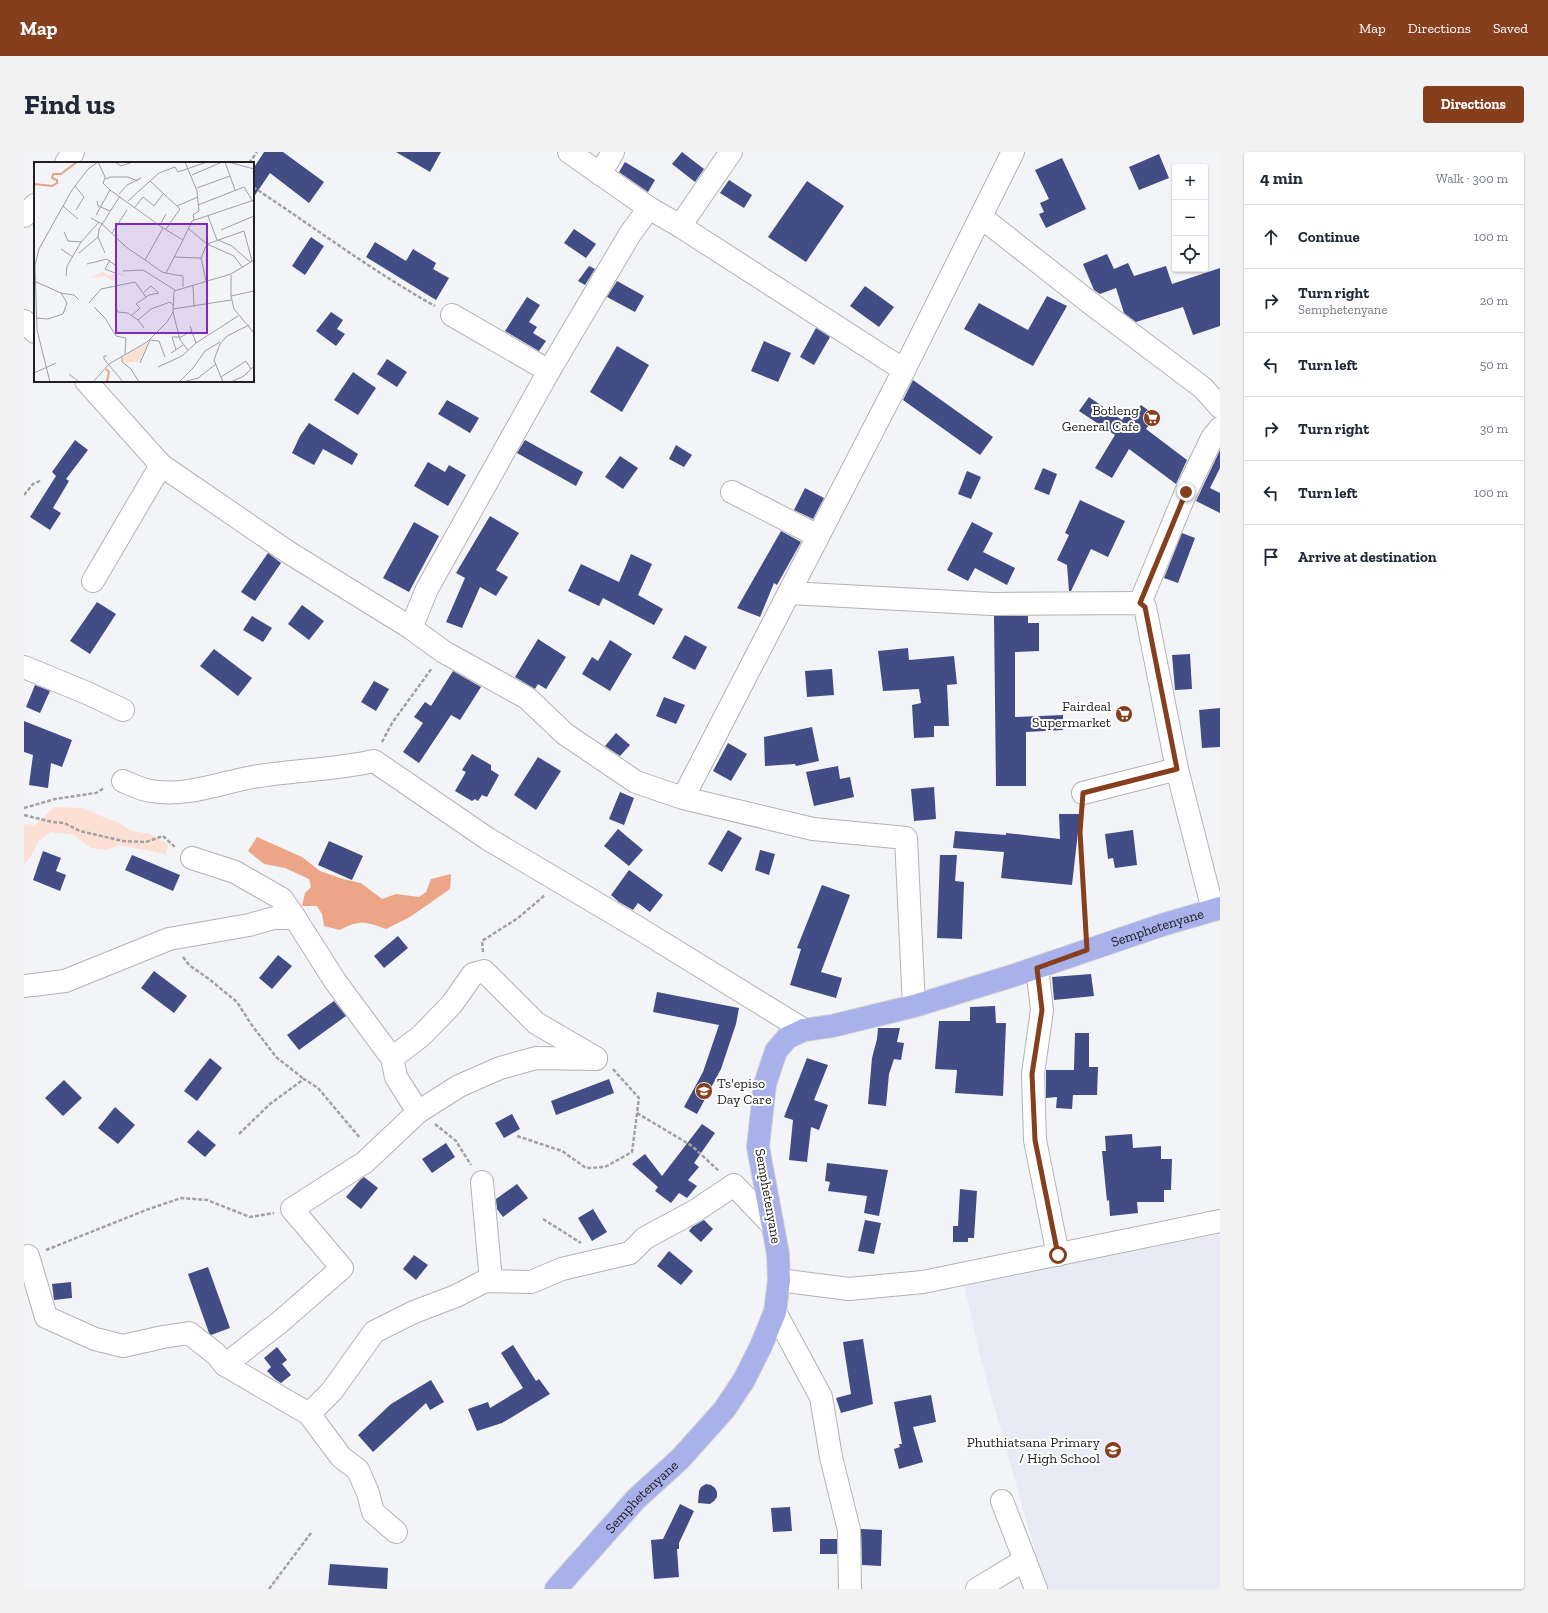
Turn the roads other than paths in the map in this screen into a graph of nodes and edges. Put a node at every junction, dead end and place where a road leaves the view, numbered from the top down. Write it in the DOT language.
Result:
graph roads {
  1 [pos="73,152"];
  2 [pos="569,152"];
  3 [pos="613,152"];
  4 [pos="731,152"];
  5 [pos="1012,152"];
  6 [pos="67,162"];
  7 [pos="600,174"];
  8 [pos="34,206"];
  9 [pos="649,208"];
  10 [pos="24,216"];
  11 [pos="981,217"];
  12 [pos="680,226"];
  13 [pos="452,315"];
  14 [pos="24,322"];
  15 [pos="34,331"];
  16 [pos="904,370"];
  17 [pos="549,371"];
  18 [pos="87,382"];
  19 [pos="1220,407"];
  20 [pos="1220,428"];
  21 [pos="161,465"];
  22 [pos="732,492"];
  23 [pos="818,536"];
  24 [pos="93,581"];
  25 [pos="789,593"];
  26 [pos="1140,603"];
  27 [pos="411,628"];
  28 [pos="24,667"];
  29 [pos="123,710"];
  30 [pos="1177,769"];
  31 [pos="123,782"];
  32 [pos="1083,793"];
  33 [pos="683,798"];
  34 [pos="192,858"];
  35 [pos="1216,909"];
  36 [pos="294,918"];
  37 [pos="1037,968"];
  38 [pos="24,986"];
  39 [pos="914,1006"];
  40 [pos="804,1030"];
  41 [pos="392,1058"];
  42 [pos="418,1112"];
  43 [pos="482,1182"];
  44 [pos="1220,1221"];
  45 [pos="772,1225"];
  46 [pos="1058,1255"];
  47 [pos="28,1256"];
  48 [pos="779,1280"];
  49 [pos="492,1281"];
  50 [pos="775,1312"];
  51 [pos="225,1365"];
  52 [pos="309,1414"];
  53 [pos="1002,1501"];
  54 [pos="396,1532"];
  55 [pos="1025,1560"];
  56 [pos="556,1589"];
  57 [pos="850,1589"];
  58 [pos="977,1589"];
  59 [pos="1036,1589"];
  1 -- 6 [label="street"];
  2 -- 7 [label="street"];
  3 -- 7 [label="street"];
  4 -- 12 [label="street"];
  5 -- 11 [label="street"];
  7 -- 9 [label="street"];
  8 -- 10 [label="street"];
  9 -- 12 [label="street"];
  9 -- 17 [label="street"];
  11 -- 16 [label="street"];
  11 -- 19 [label="street"];
  12 -- 16 [label="street"];
  13 -- 17 [label="street"];
  14 -- 15 [label="street"];
  16 -- 23 [label="street"];
  17 -- 27 [label="street"];
  18 -- 21 [label="street"];
  20 -- 26 [label="street"];
  21 -- 24 [label="street"];
  21 -- 27 [label="street"];
  22 -- 23 [label="street"];
  23 -- 25 [label="street"];
  25 -- 26 [label="street"];
  25 -- 33 [label="street"];
  26 -- 30 [label="street"];
  27 -- 33 [label="street"];
  28 -- 29 [label="street"];
  30 -- 32 [label="street"];
  30 -- 35 [label="street"];
  31 -- 40 [label="street"];
  33 -- 39 [label="street"];
  34 -- 36 [label="street"];
  35 -- 37 [label="main road, Semphetenyane"];
  36 -- 38 [label="street"];
  36 -- 41 [label="street"];
  37 -- 39 [label="main road, Semphetenyane"];
  37 -- 46 [label="street"];
  39 -- 40 [label="main road, Semphetenyane"];
  40 -- 45 [label="main road, Semphetenyane"];
  41 -- 42 [label="street"];
  41 -- 42 [label="street"];
  42 -- 51 [label="street"];
  43 -- 49 [label="street"];
  44 -- 46 [label="street"];
  45 -- 48 [label="main road, Semphetenyane"];
  45 -- 49 [label="street"];
  46 -- 48 [label="street"];
  47 -- 51 [label="street"];
  48 -- 50 [label="main road, Semphetenyane"];
  49 -- 52 [label="street"];
  50 -- 56 [label="main road, Semphetenyane"];
  50 -- 57 [label="street"];
  51 -- 52 [label="street"];
  52 -- 54 [label="street"];
  53 -- 55 [label="street"];
  55 -- 58 [label="street"];
  55 -- 59 [label="street"];
}
